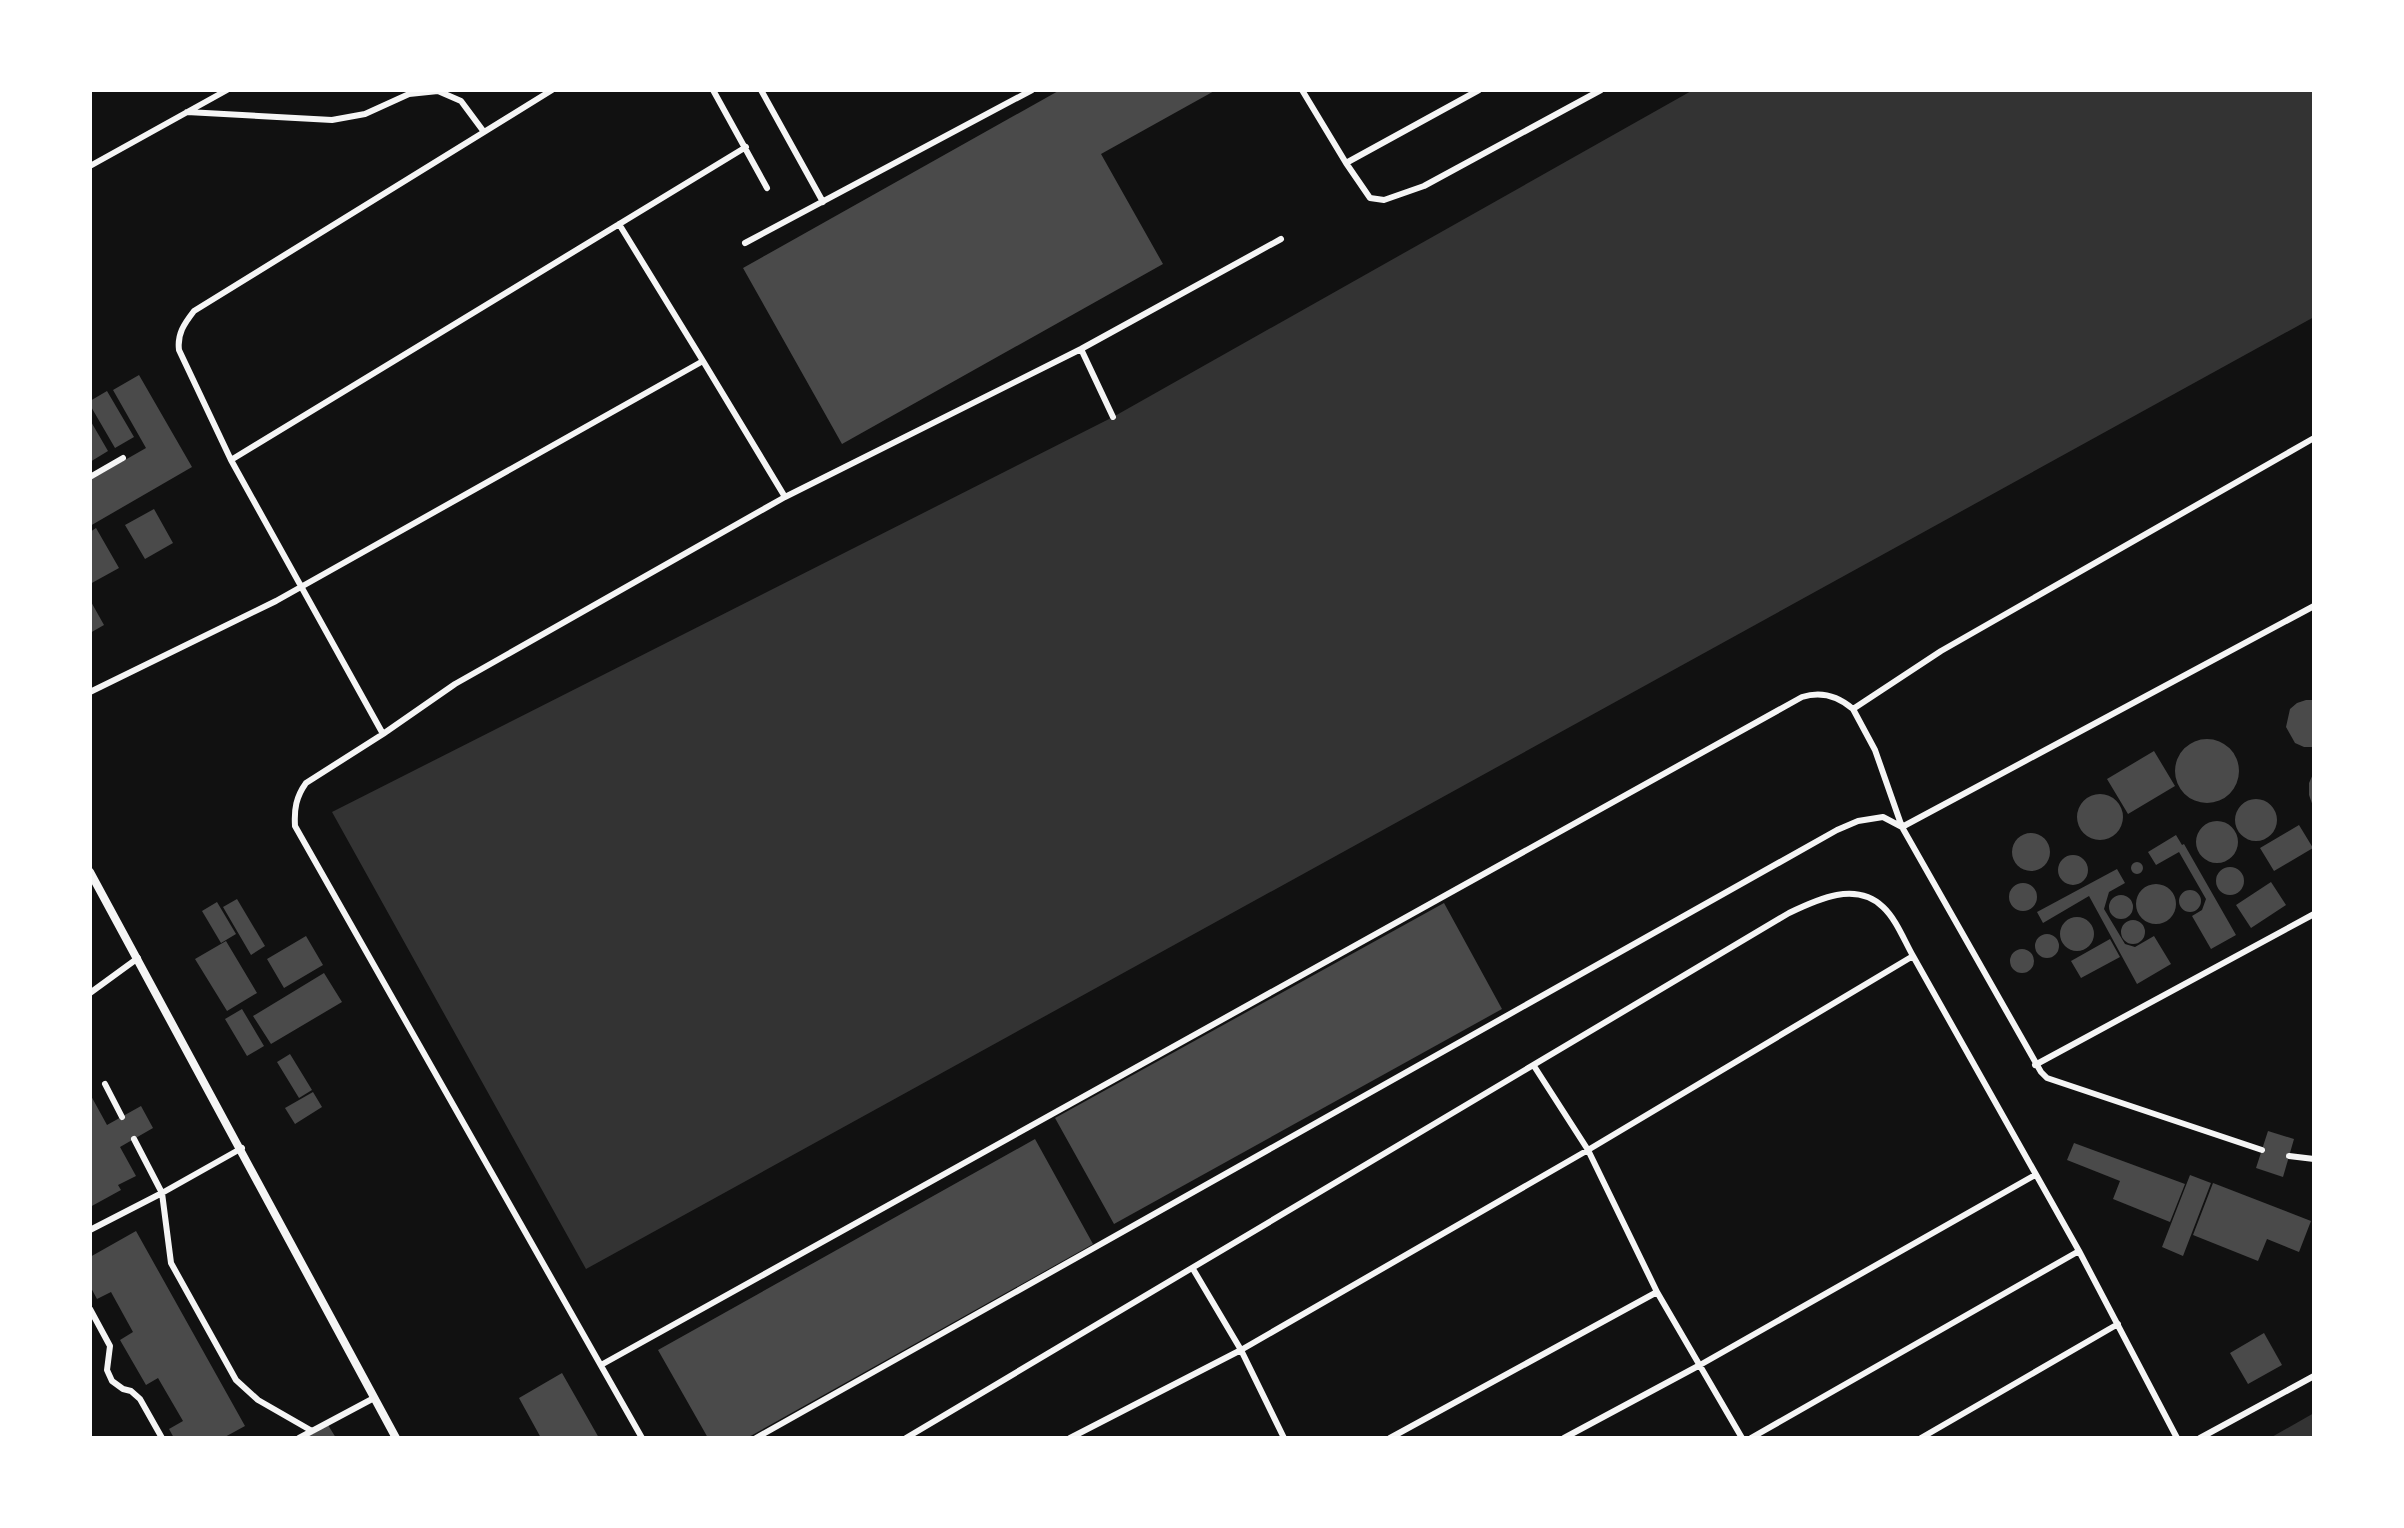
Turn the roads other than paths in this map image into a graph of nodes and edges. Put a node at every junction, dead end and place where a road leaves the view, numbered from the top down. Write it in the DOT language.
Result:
graph roads {
  1 [pos="227,90"];
  2 [pos="552,90"];
  3 [pos="713,90"];
  4 [pos="761,90"];
  5 [pos="1032,90"];
  6 [pos="1302,90"];
  7 [pos="1479,90"];
  8 [pos="1601,90"];
  9 [pos="187,112"];
  10 [pos="484,132"];
  11 [pos="746,147"];
  12 [pos="1346,163"];
  13 [pos="90,166"];
  14 [pos="767,188"];
  15 [pos="823,202"];
  16 [pos="619,224"];
  17 [pos="1281,239"];
  18 [pos="745,243"];
  19 [pos="1081,349"];
  20 [pos="703,361"];
  21 [pos="1113,417"];
  22 [pos="2314,438"];
  23 [pos="123,458"];
  24 [pos="231,460"];
  25 [pos="90,477"];
  26 [pos="785,497"];
  27 [pos="302,585"];
  28 [pos="2314,606"];
  29 [pos="90,692"];
  30 [pos="1853,709"];
  31 [pos="383,734"];
  32 [pos="1902,827"];
  33 [pos="90,872"];
  34 [pos="2314,914"];
  35 [pos="1913,956"];
  36 [pos="138,958"];
  37 [pos="90,993"];
  38 [pos="2035,1065"];
  39 [pos="1534,1066"];
  40 [pos="105,1084"];
  41 [pos="122,1117"];
  42 [pos="134,1139"];
  43 [pos="242,1148"];
  44 [pos="1588,1150"];
  45 [pos="2262,1150"];
  46 [pos="2289,1156"];
  47 [pos="2314,1159"];
  48 [pos="2035,1175"];
  49 [pos="162,1193"];
  50 [pos="90,1230"];
  51 [pos="2079,1251"];
  52 [pos="1193,1269"];
  53 [pos="1657,1292"];
  54 [pos="90,1309"];
  55 [pos="2118,1324"];
  56 [pos="1241,1350"];
  57 [pos="601,1365"];
  58 [pos="1700,1365"];
  59 [pos="2314,1376"];
  60 [pos="374,1398"];
  61 [pos="312,1431"];
  62 [pos="641,1436"];
  63 [pos="162,1438"];
  64 [pos="299,1438"];
  65 [pos="396,1438"];
  66 [pos="632,1438"];
  67 [pos="756,1438"];
  68 [pos="906,1438"];
  69 [pos="1070,1438"];
  70 [pos="1284,1438"];
  71 [pos="1390,1438"];
  72 [pos="1564,1438"];
  73 [pos="1742,1438"];
  74 [pos="1751,1438"];
  75 [pos="1921,1438"];
  76 [pos="2177,1438"];
  77 [pos="2200,1438"];
  1 -- 9 [label="lane"];
  2 -- 10 [label="lane"];
  3 -- 11 [label="lane"];
  4 -- 15 [label="lane"];
  5 -- 15 [label="lane"];
  6 -- 12 [label="lane"];
  7 -- 12 [label="lane"];
  8 -- 12 [label="lane"];
  9 -- 10 [label="lane"];
  9 -- 13 [label="lane"];
  10 -- 24 [label="lane"];
  11 -- 14 [label="lane"];
  11 -- 16 [label="lane"];
  15 -- 18 [label="lane"];
  16 -- 20 [label="lane"];
  16 -- 24 [label="lane"];
  17 -- 19 [label="lane"];
  19 -- 21 [label="lane"];
  19 -- 26 [label="lane"];
  20 -- 26 [label="lane"];
  20 -- 27 [label="lane"];
  22 -- 30 [label="lane"];
  23 -- 25 [label="lane"];
  24 -- 27 [label="lane"];
  26 -- 31 [label="lane"];
  27 -- 29 [label="lane"];
  27 -- 31 [label="lane"];
  28 -- 32 [label="lane"];
  30 -- 32 [label="lane"];
  30 -- 57 [label="lane"];
  31 -- 57 [label="lane"];
  32 -- 38 [label="lane"];
  32 -- 67 [label="lane"];
  33 -- 36 [label="street"];
  34 -- 38 [label="lane"];
  35 -- 39 [label="lane"];
  35 -- 44 [label="lane"];
  35 -- 48 [label="lane"];
  36 -- 37 [label="lane"];
  36 -- 43 [label="street"];
  38 -- 45 [label="lane"];
  39 -- 44 [label="lane"];
  39 -- 52 [label="lane"];
  40 -- 41 [label="lane"];
  42 -- 49 [label="lane"];
  43 -- 49 [label="lane"];
  43 -- 60 [label="street"];
  44 -- 53 [label="lane"];
  44 -- 56 [label="lane"];
  46 -- 47 [label="lane"];
  48 -- 51 [label="lane"];
  48 -- 58 [label="lane"];
  49 -- 50 [label="lane"];
  49 -- 61 [label="lane"];
  51 -- 55 [label="lane"];
  51 -- 74 [label="lane"];
  52 -- 56 [label="lane"];
  52 -- 68 [label="lane"];
  53 -- 58 [label="lane"];
  53 -- 71 [label="lane"];
  54 -- 63 [label="lane"];
  55 -- 75 [label="lane"];
  55 -- 76 [label="lane"];
  56 -- 69 [label="lane"];
  56 -- 70 [label="lane"];
  57 -- 62 [label="lane"];
  58 -- 72 [label="lane"];
  58 -- 73 [label="lane"];
  59 -- 77 [label="lane"];
  60 -- 61 [label="lane"];
  60 -- 65 [label="street"];
  61 -- 64 [label="lane"];
  62 -- 66 [label="lane"];
}
